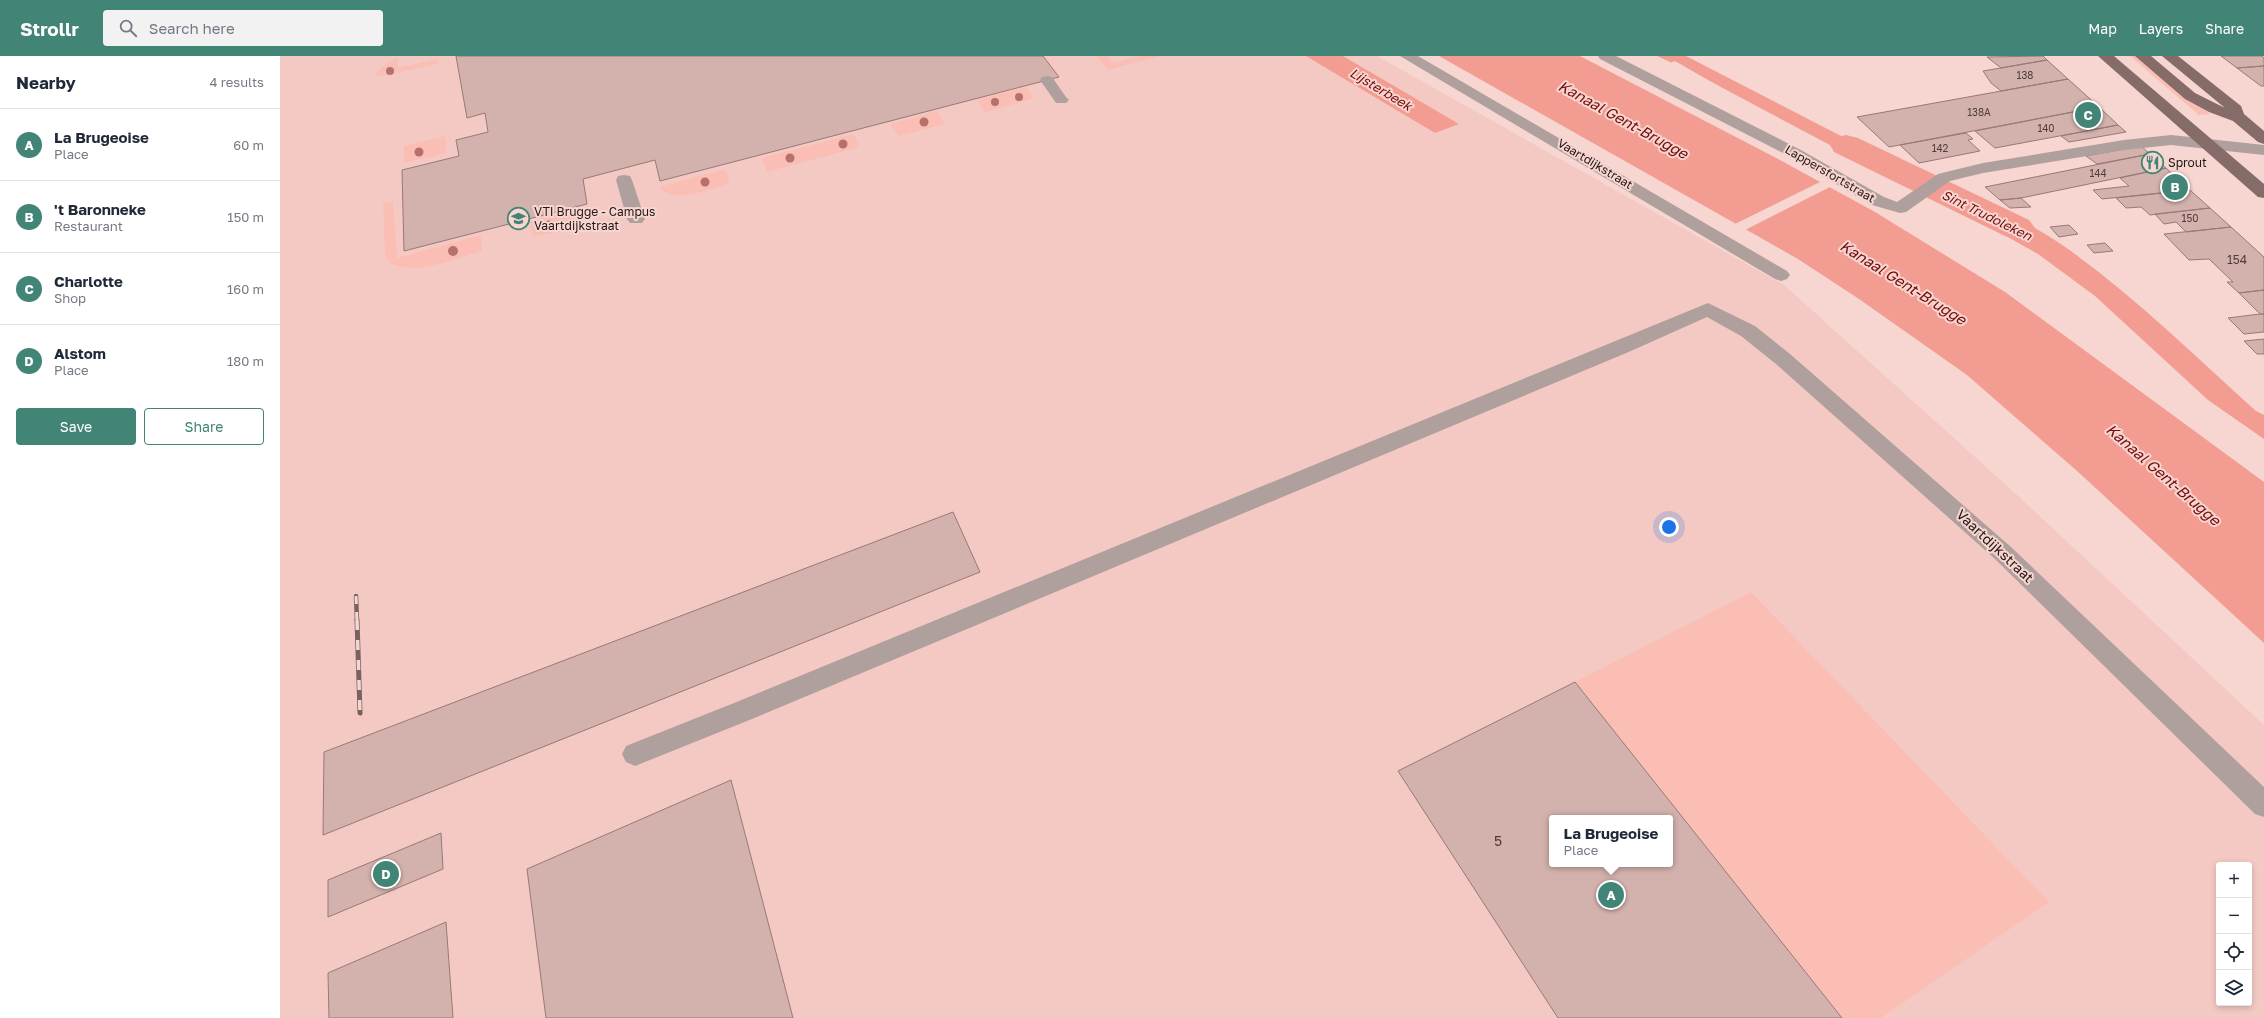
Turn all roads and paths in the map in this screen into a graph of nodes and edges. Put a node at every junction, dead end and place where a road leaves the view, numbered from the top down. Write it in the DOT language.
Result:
graph roads {
  1 [pos="1407,56"];
  2 [pos="1605,56"];
  3 [pos="2105,56"];
  4 [pos="2142,56"];
  5 [pos="2169,56"];
  6 [pos="1046,80"];
  7 [pos="1061,100"];
  8 [pos="2239,118"];
  9 [pos="2264,139"];
  10 [pos="2207,144"];
  11 [pos="2264,150"];
  12 [pos="624,180"];
  13 [pos="2264,193"];
  14 [pos="636,219"];
  15 [pos="1781,275"];
  16 [pos="634,754"];
  17 [pos="2264,805"];
  1 -- 15 [label="street, Vaartdijkstraat"];
  2 -- 10 [label="street, Lappersfortstraat"];
  3 -- 10 [label="main road"];
  4 -- 8 [label="main road"];
  5 -- 8 [label="main road"];
  6 -- 7 [label="street"];
  8 -- 9 [label="main road"];
  10 -- 11 [label="street, Lappersfortstraat"];
  10 -- 13 [label="main road"];
  12 -- 14 [label="street"];
  16 -- 17 [label="street, Vaartdijkstraat"];
}
